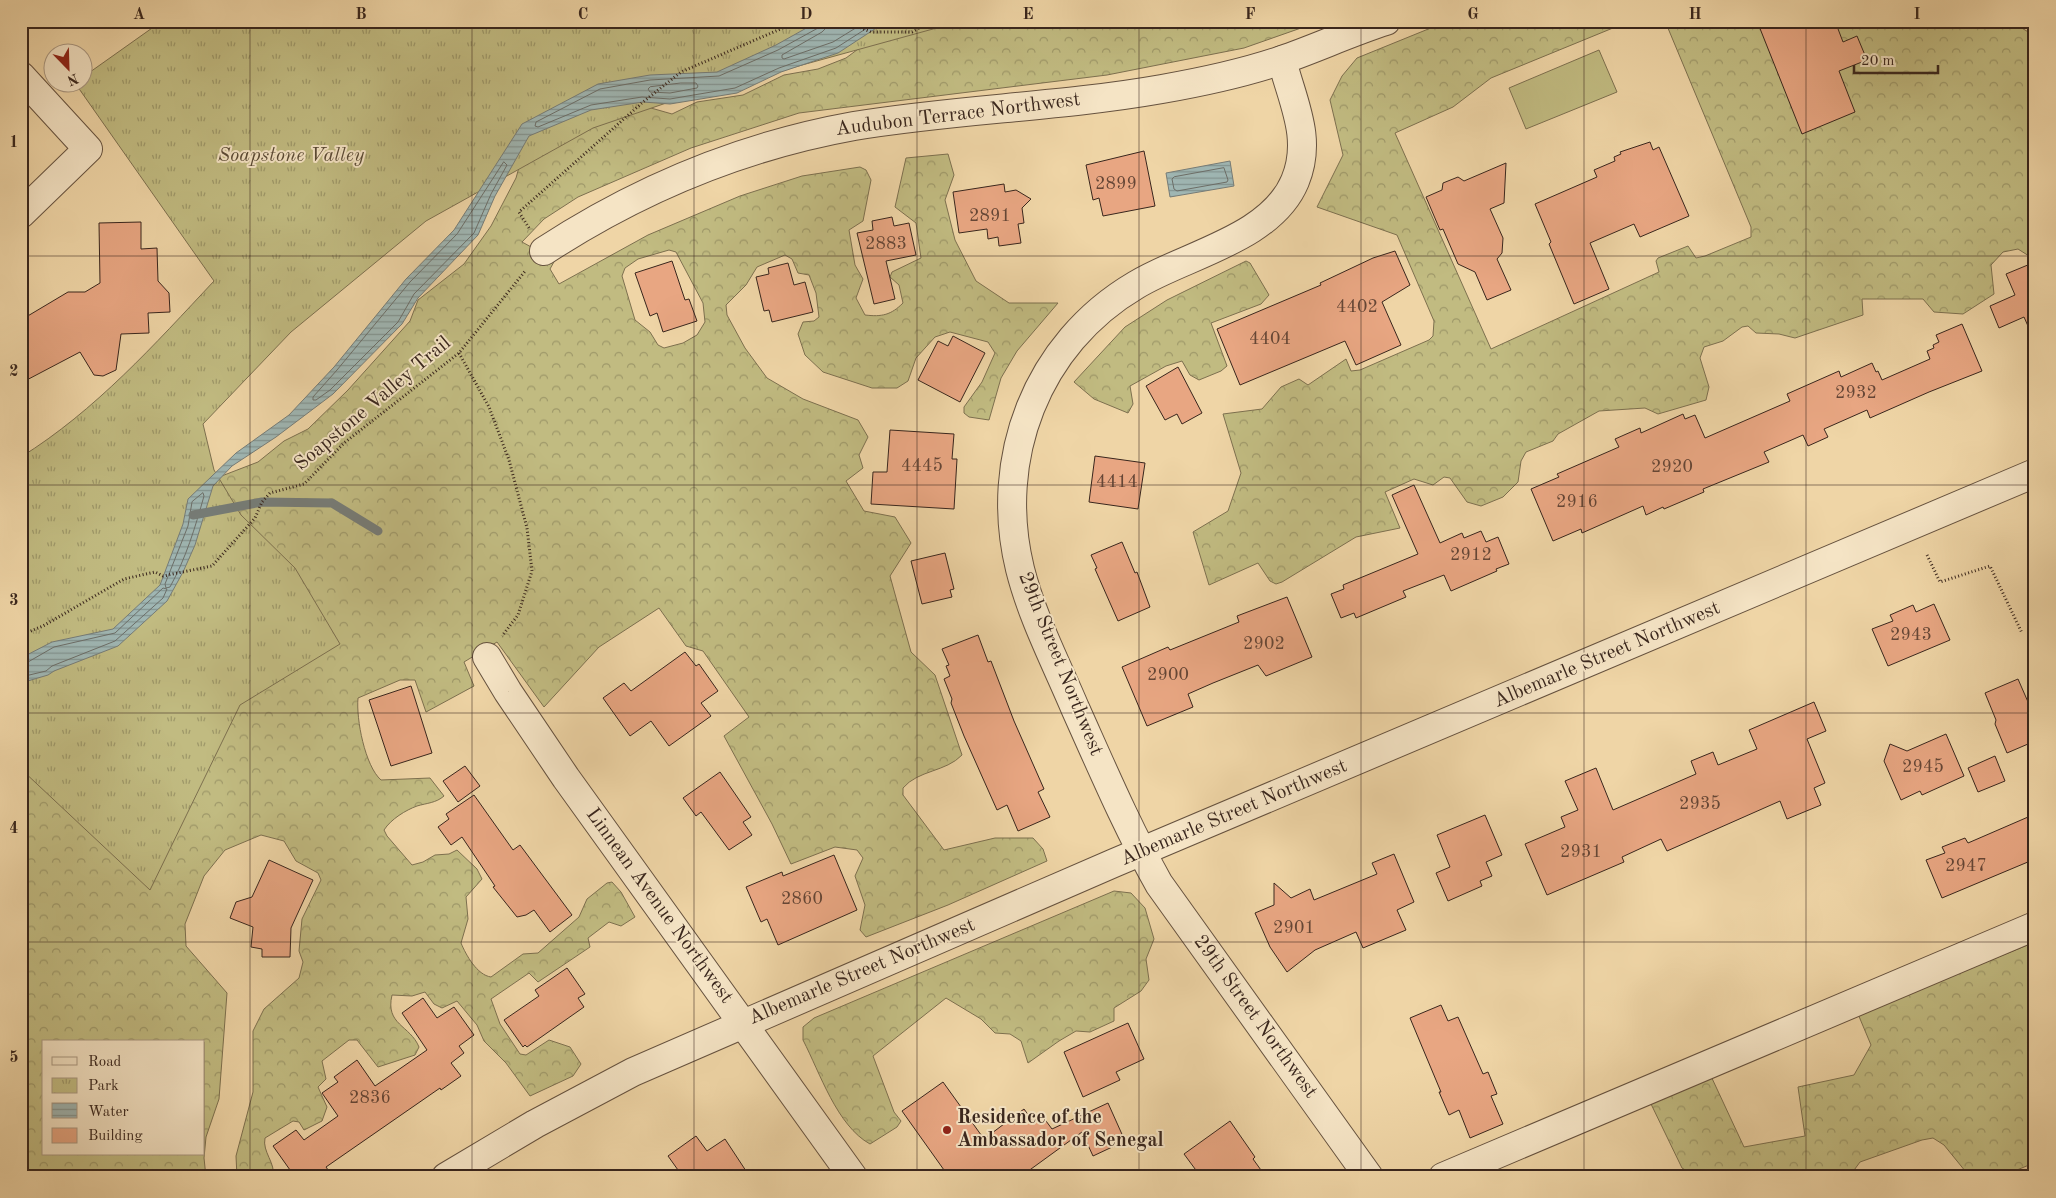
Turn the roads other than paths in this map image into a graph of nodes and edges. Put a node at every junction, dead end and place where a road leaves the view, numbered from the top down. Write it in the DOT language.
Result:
graph roads {
  1 [pos="1386,21"];
  2 [pos="1282,60"];
  3 [pos="21,76"];
  4 [pos="21,214"];
  5 [pos="544,251"];
  6 [pos="2035,473"];
  7 [pos="487,657"];
  8 [pos="1141,852"];
  9 [pos="2035,926"];
  10 [pos="744,1024"];
  11 [pos="446,1177"];
  12 [pos="853,1177"];
  13 [pos="1369,1177"];
  14 [pos="1443,1177"];
  1 -- 2 [label="street, Audubon Terrace Northwest"];
  2 -- 5 [label="street, Audubon Terrace Northwest"];
  2 -- 8 [label="street, 29th Street Northwest"];
  3 -- 4 [label="street"];
  6 -- 8 [label="street, Albemarle Street Northwest"];
  7 -- 10 [label="street, Linnean Avenue Northwest"];
  8 -- 10 [label="street, Albemarle Street Northwest"];
  8 -- 13 [label="street, 29th Street Northwest"];
  9 -- 14 [label="street"];
  10 -- 11 [label="street, Albemarle Street Northwest"];
  10 -- 12 [label="street, Linnean Avenue Northwest"];
}
